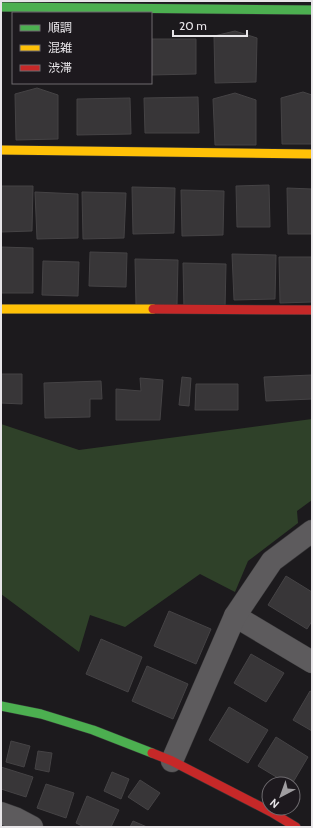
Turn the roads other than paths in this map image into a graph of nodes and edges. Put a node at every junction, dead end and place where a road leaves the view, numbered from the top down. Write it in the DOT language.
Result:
graph roads {
  1 [pos="1,7"];
  2 [pos="312,10"];
  3 [pos="1,150"];
  4 [pos="312,154"];
  5 [pos="1,309"];
  6 [pos="312,310"];
  7 [pos="312,531"];
  8 [pos="236,616"];
  9 [pos="312,662"];
  10 [pos="1,706"];
  11 [pos="172,761"];
  12 [pos="1,813"];
  13 [pos="32,827"];
  14 [pos="296,827"];
  1 -- 2 [label="street"];
  3 -- 4 [label="street"];
  5 -- 6 [label="street"];
  7 -- 8 [label="street"];
  8 -- 9 [label="street"];
  8 -- 11 [label="street"];
  10 -- 11 [label="street"];
  11 -- 14 [label="street"];
  12 -- 13 [label="street"];
}
